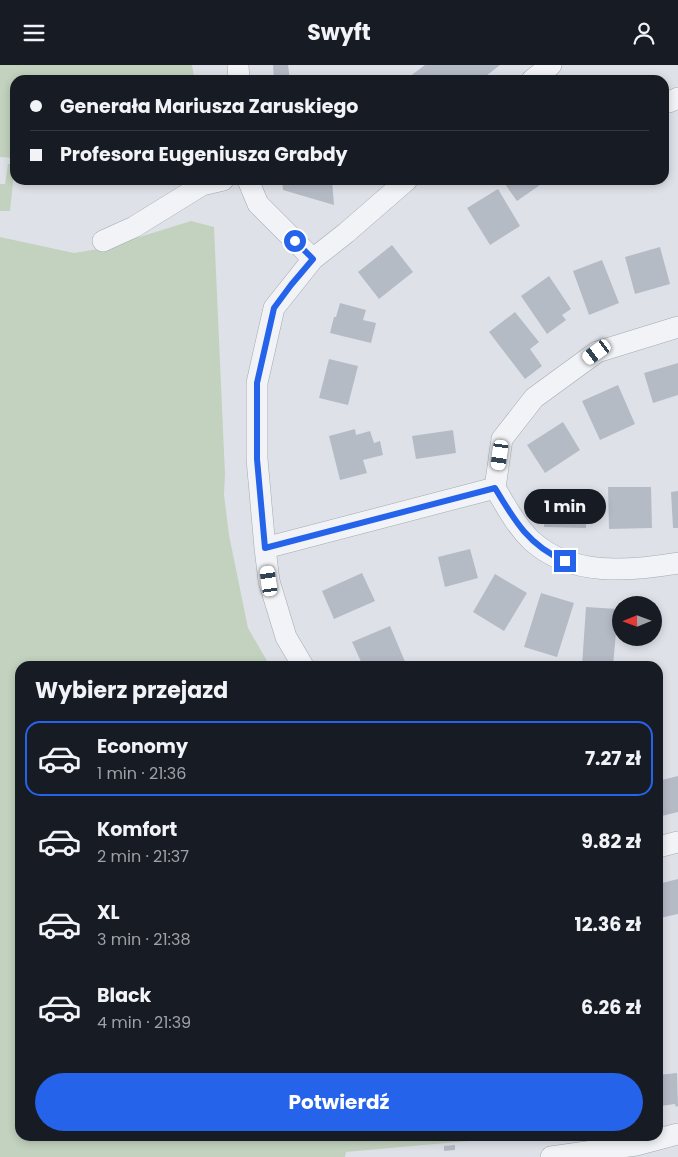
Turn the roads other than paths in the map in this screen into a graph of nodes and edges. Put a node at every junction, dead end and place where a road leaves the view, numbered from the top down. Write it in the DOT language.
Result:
graph roads {
  1 [pos="551,65"];
  2 [pos="538,75"];
  3 [pos="202,185"];
  4 [pos="250,185"];
  5 [pos="401,185"];
  6 [pos="103,241"];
  7 [pos="313,259"];
  8 [pos="678,327"];
  9 [pos="495,488"];
  10 [pos="265,548"];
  11 [pos="678,563"];
  12 [pos="300,661"];
  13 [pos="678,842"];
  14 [pos="663,846"];
  15 [pos="678,1134"];
  16 [pos="663,1138"];
  17 [pos="651,1141"];
  18 [pos="551,1157"];
  1 -- 2 [label="street"];
  3 -- 6 [label="street"];
  4 -- 7 [label="street"];
  5 -- 7 [label="street"];
  7 -- 10 [label="street"];
  8 -- 9 [label="street"];
  9 -- 10 [label="street"];
  9 -- 11 [label="street"];
  10 -- 12 [label="street"];
  13 -- 14 [label="street"];
  15 -- 16 [label="street"];
  17 -- 18 [label="street"];
}
